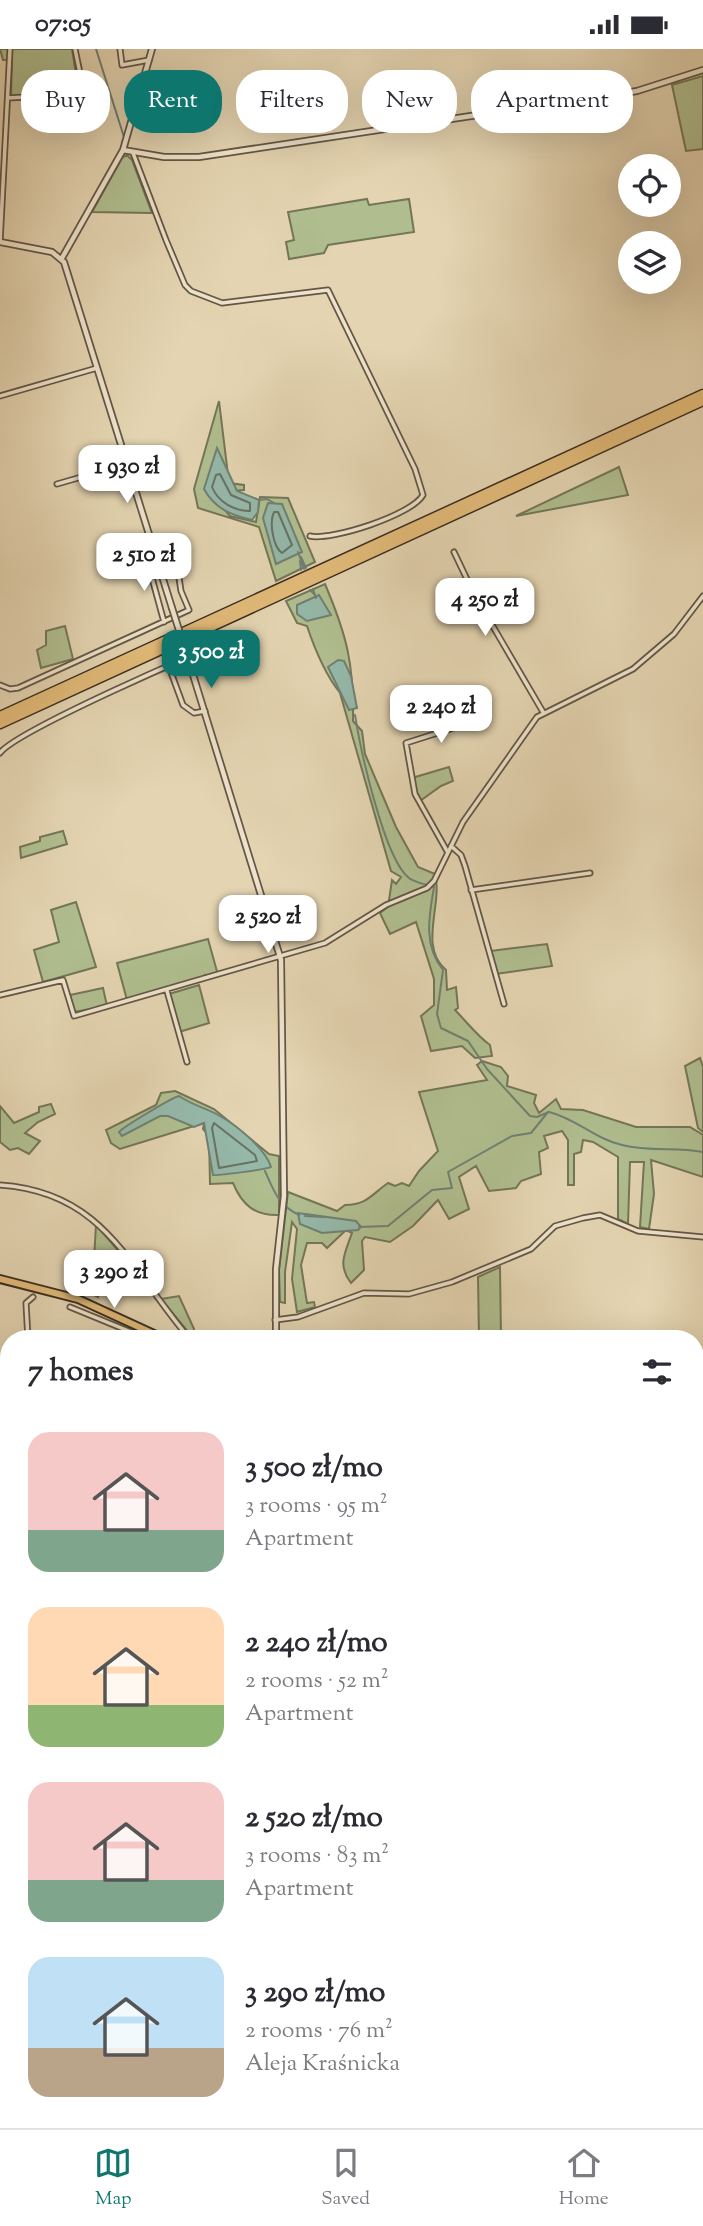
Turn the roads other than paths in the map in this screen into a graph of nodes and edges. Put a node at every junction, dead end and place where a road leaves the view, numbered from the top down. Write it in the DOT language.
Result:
graph roads {
  1 [pos="10,49"];
  2 [pos="75,49"];
  3 [pos="120,49"];
  4 [pos="152,49"];
  5 [pos="149,60"];
  6 [pos="703,70"];
  7 [pos="8,99"];
  8 [pos="123,150"];
  9 [pos="133,153"];
  10 [pos="0,242"];
  11 [pos="62,258"];
  12 [pos="97,368"];
  13 [pos="703,394"];
  14 [pos="0,396"];
  15 [pos="703,401"];
  16 [pos="127,464"];
  17 [pos="57,484"];
  18 [pos="310,536"];
  19 [pos="150,538"];
  20 [pos="454,552"];
  21 [pos="146,556"];
  22 [pos="703,596"];
  23 [pos="164,622"];
  24 [pos="239,636"];
  25 [pos="169,667"];
  26 [pos="0,685"];
  27 [pos="205,711"];
  28 [pos="543,712"];
  29 [pos="0,716"];
  30 [pos="469,723"];
  31 [pos="0,724"];
  32 [pos="0,753"];
  33 [pos="450,845"];
  34 [pos="447,851"];
  35 [pos="590,873"];
  36 [pos="471,890"];
  37 [pos="281,957"];
  38 [pos="167,991"];
  39 [pos="0,995"];
  40 [pos="504,1005"];
  41 [pos="187,1062"];
  42 [pos="0,1185"];
  43 [pos="703,1237"];
  44 [pos="0,1279"];
  45 [pos="33,1297"];
  46 [pos="70,1307"];
  47 [pos="275,1320"];
  48 [pos="28,1330"];
  49 [pos="133,1330"];
  50 [pos="138,1330"];
  51 [pos="183,1330"];
  52 [pos="276,1330"];
  1 -- 7 [label="street"];
  2 -- 7 [label="street"];
  3 -- 5 [label="street"];
  4 -- 5 [label="street"];
  5 -- 8 [label="street"];
  6 -- 9 [label="street"];
  7 -- 10 [label="street"];
  8 -- 9 [label="street"];
  8 -- 11 [label="street"];
  9 -- 18 [label="street"];
  10 -- 11 [label="street"];
  11 -- 12 [label="street"];
  12 -- 14 [label="street"];
  12 -- 16 [label="street"];
  13 -- 29 [label="highway"];
  15 -- 31 [label="highway"];
  16 -- 17 [label="street"];
  16 -- 19 [label="street"];
  19 -- 23 [label="street"];
  19 -- 27 [label="street, bridge"];
  20 -- 28 [label="street"];
  21 -- 23 [label="street"];
  22 -- 28 [label="street"];
  23 -- 26 [label="street"];
  24 -- 25 [label="street"];
  25 -- 27 [label="street"];
  25 -- 32 [label="street"];
  27 -- 37 [label="street"];
  28 -- 33 [label="street"];
  30 -- 34 [label="street"];
  33 -- 34 [label="street"];
  33 -- 36 [label="street"];
  34 -- 37 [label="street"];
  35 -- 36 [label="street"];
  36 -- 40 [label="street"];
  37 -- 38 [label="street"];
  37 -- 47 [label="street"];
  38 -- 39 [label="street"];
  38 -- 41 [label="street"];
  42 -- 51 [label="street"];
  43 -- 47 [label="street"];
  44 -- 50 [label="main road"];
  45 -- 48 [label="street"];
  46 -- 49 [label="street"];
  47 -- 52 [label="street"];
}
